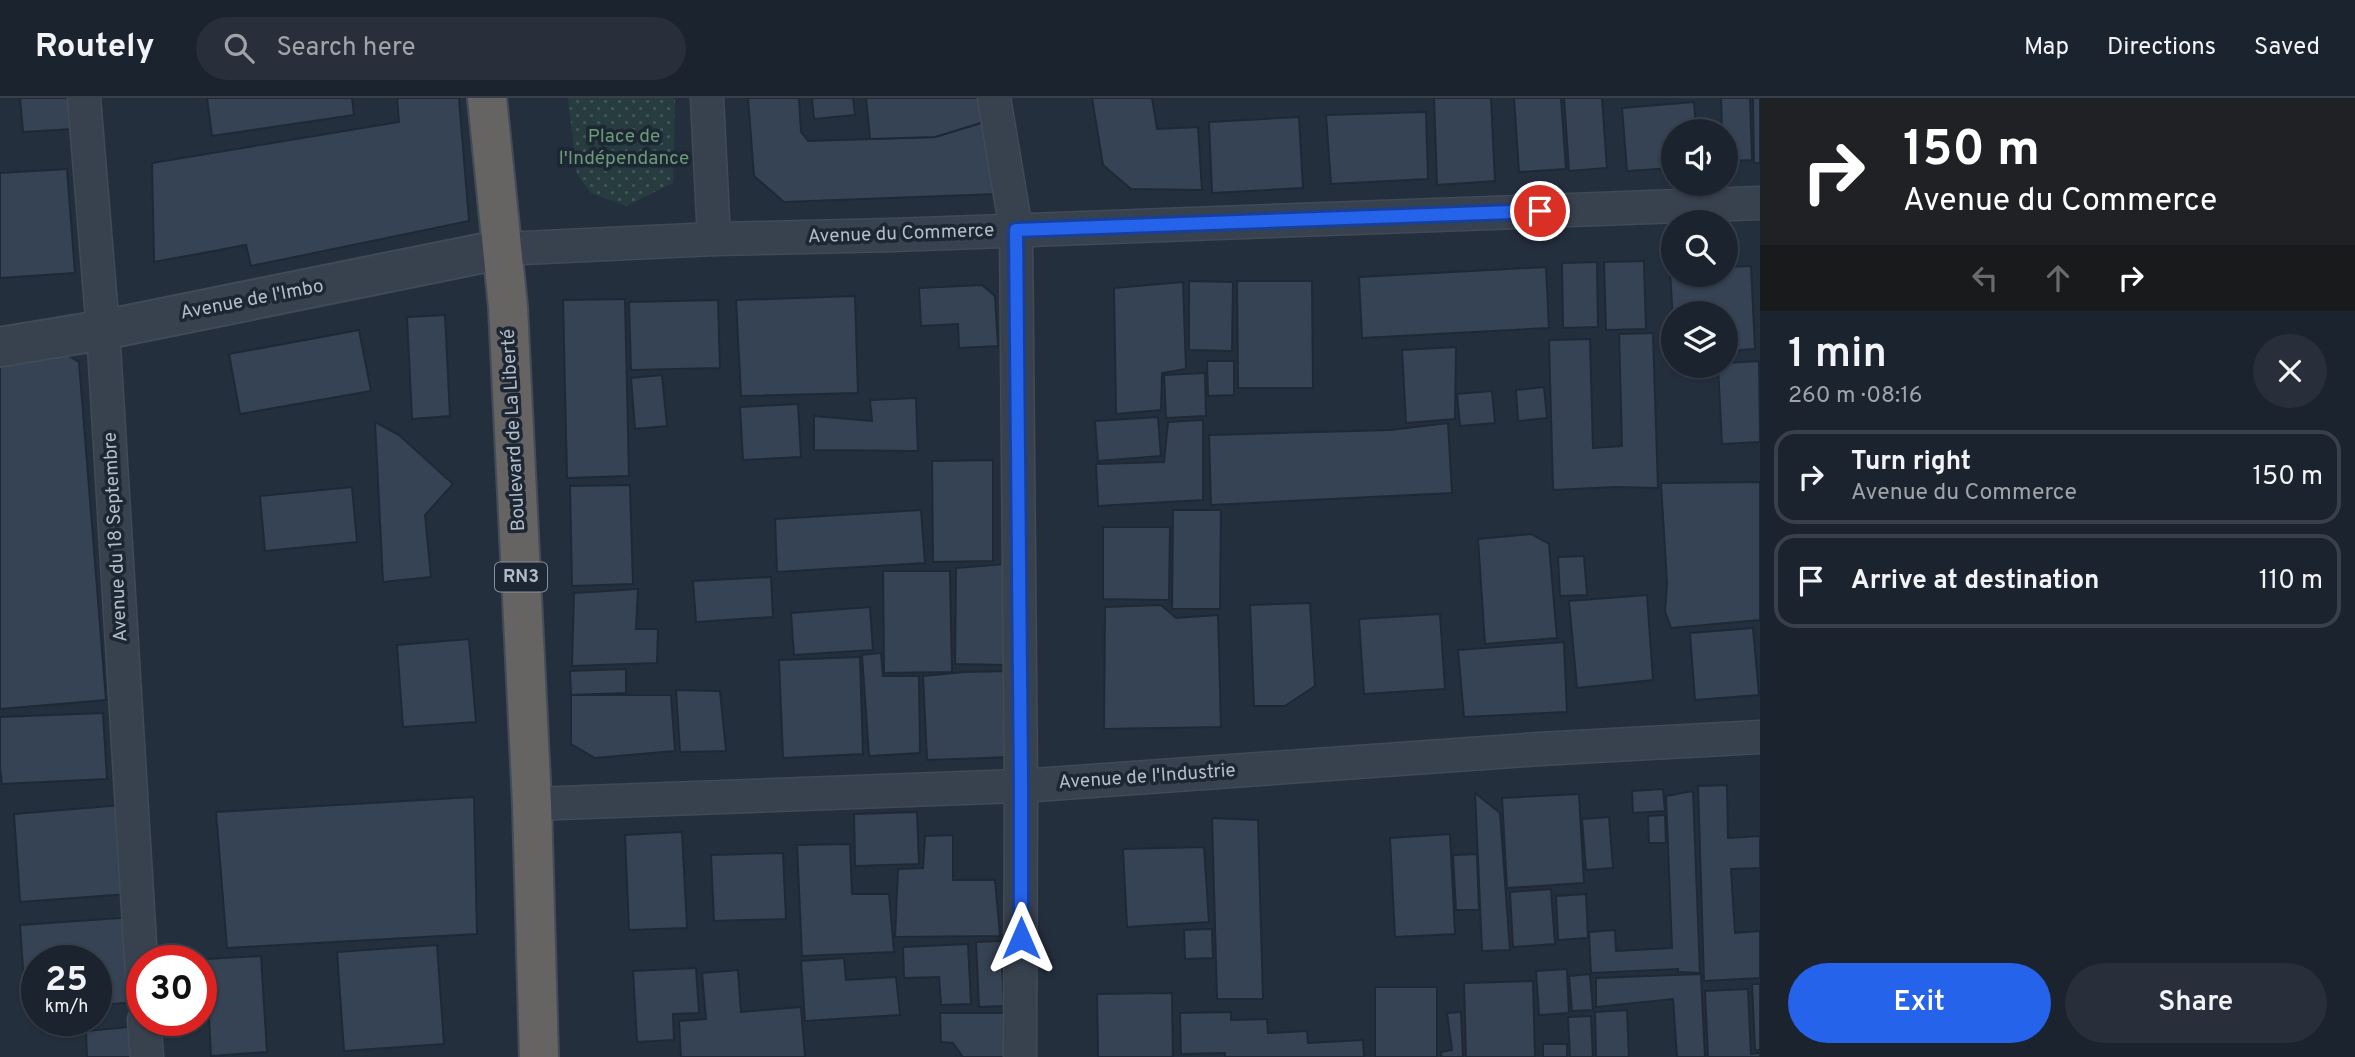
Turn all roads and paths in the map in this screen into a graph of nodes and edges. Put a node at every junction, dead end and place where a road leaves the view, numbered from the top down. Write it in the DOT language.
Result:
graph roads {
  1 [pos="84,98"];
  2 [pos="487,98"];
  3 [pos="707,98"];
  4 [pos="994,98"];
  5 [pos="1760,203"];
  6 [pos="1016,230"];
  7 [pos="713,239"];
  8 [pos="503,249"];
  9 [pos="103,330"];
  10 [pos="0,346"];
  11 [pos="1760,737"];
  12 [pos="1021,786"];
  13 [pos="532,804"];
  14 [pos="140,945"];
  15 [pos="145,1036"];
  16 [pos="146,1057"];
  17 [pos="539,1057"];
  18 [pos="1020,1057"];
  1 -- 9 [label="street, Avenue du 18 Septembre"];
  2 -- 8 [label="highway, Boulevard de La Liberté / RN3"];
  3 -- 7 [label="street"];
  4 -- 6 [label="street"];
  5 -- 6 [label="street, Avenue du Commerce"];
  6 -- 7 [label="street, Avenue du Commerce"];
  6 -- 12 [label="street"];
  7 -- 8 [label="street, Avenue du Commerce"];
  8 -- 9 [label="street, Avenue de l'Imbo"];
  8 -- 13 [label="highway, Boulevard de La Liberté / RN3"];
  9 -- 10 [label="street, Avenue de l'Imbo"];
  9 -- 14 [label="street, Avenue du 18 Septembre"];
  11 -- 12 [label="street, Avenue de l'Industrie"];
  12 -- 13 [label="street, Avenue de l'Industrie"];
  12 -- 18 [label="street"];
  13 -- 17 [label="highway, Boulevard de La Liberté / RN3"];
  15 -- 16 [label="street"];
}
